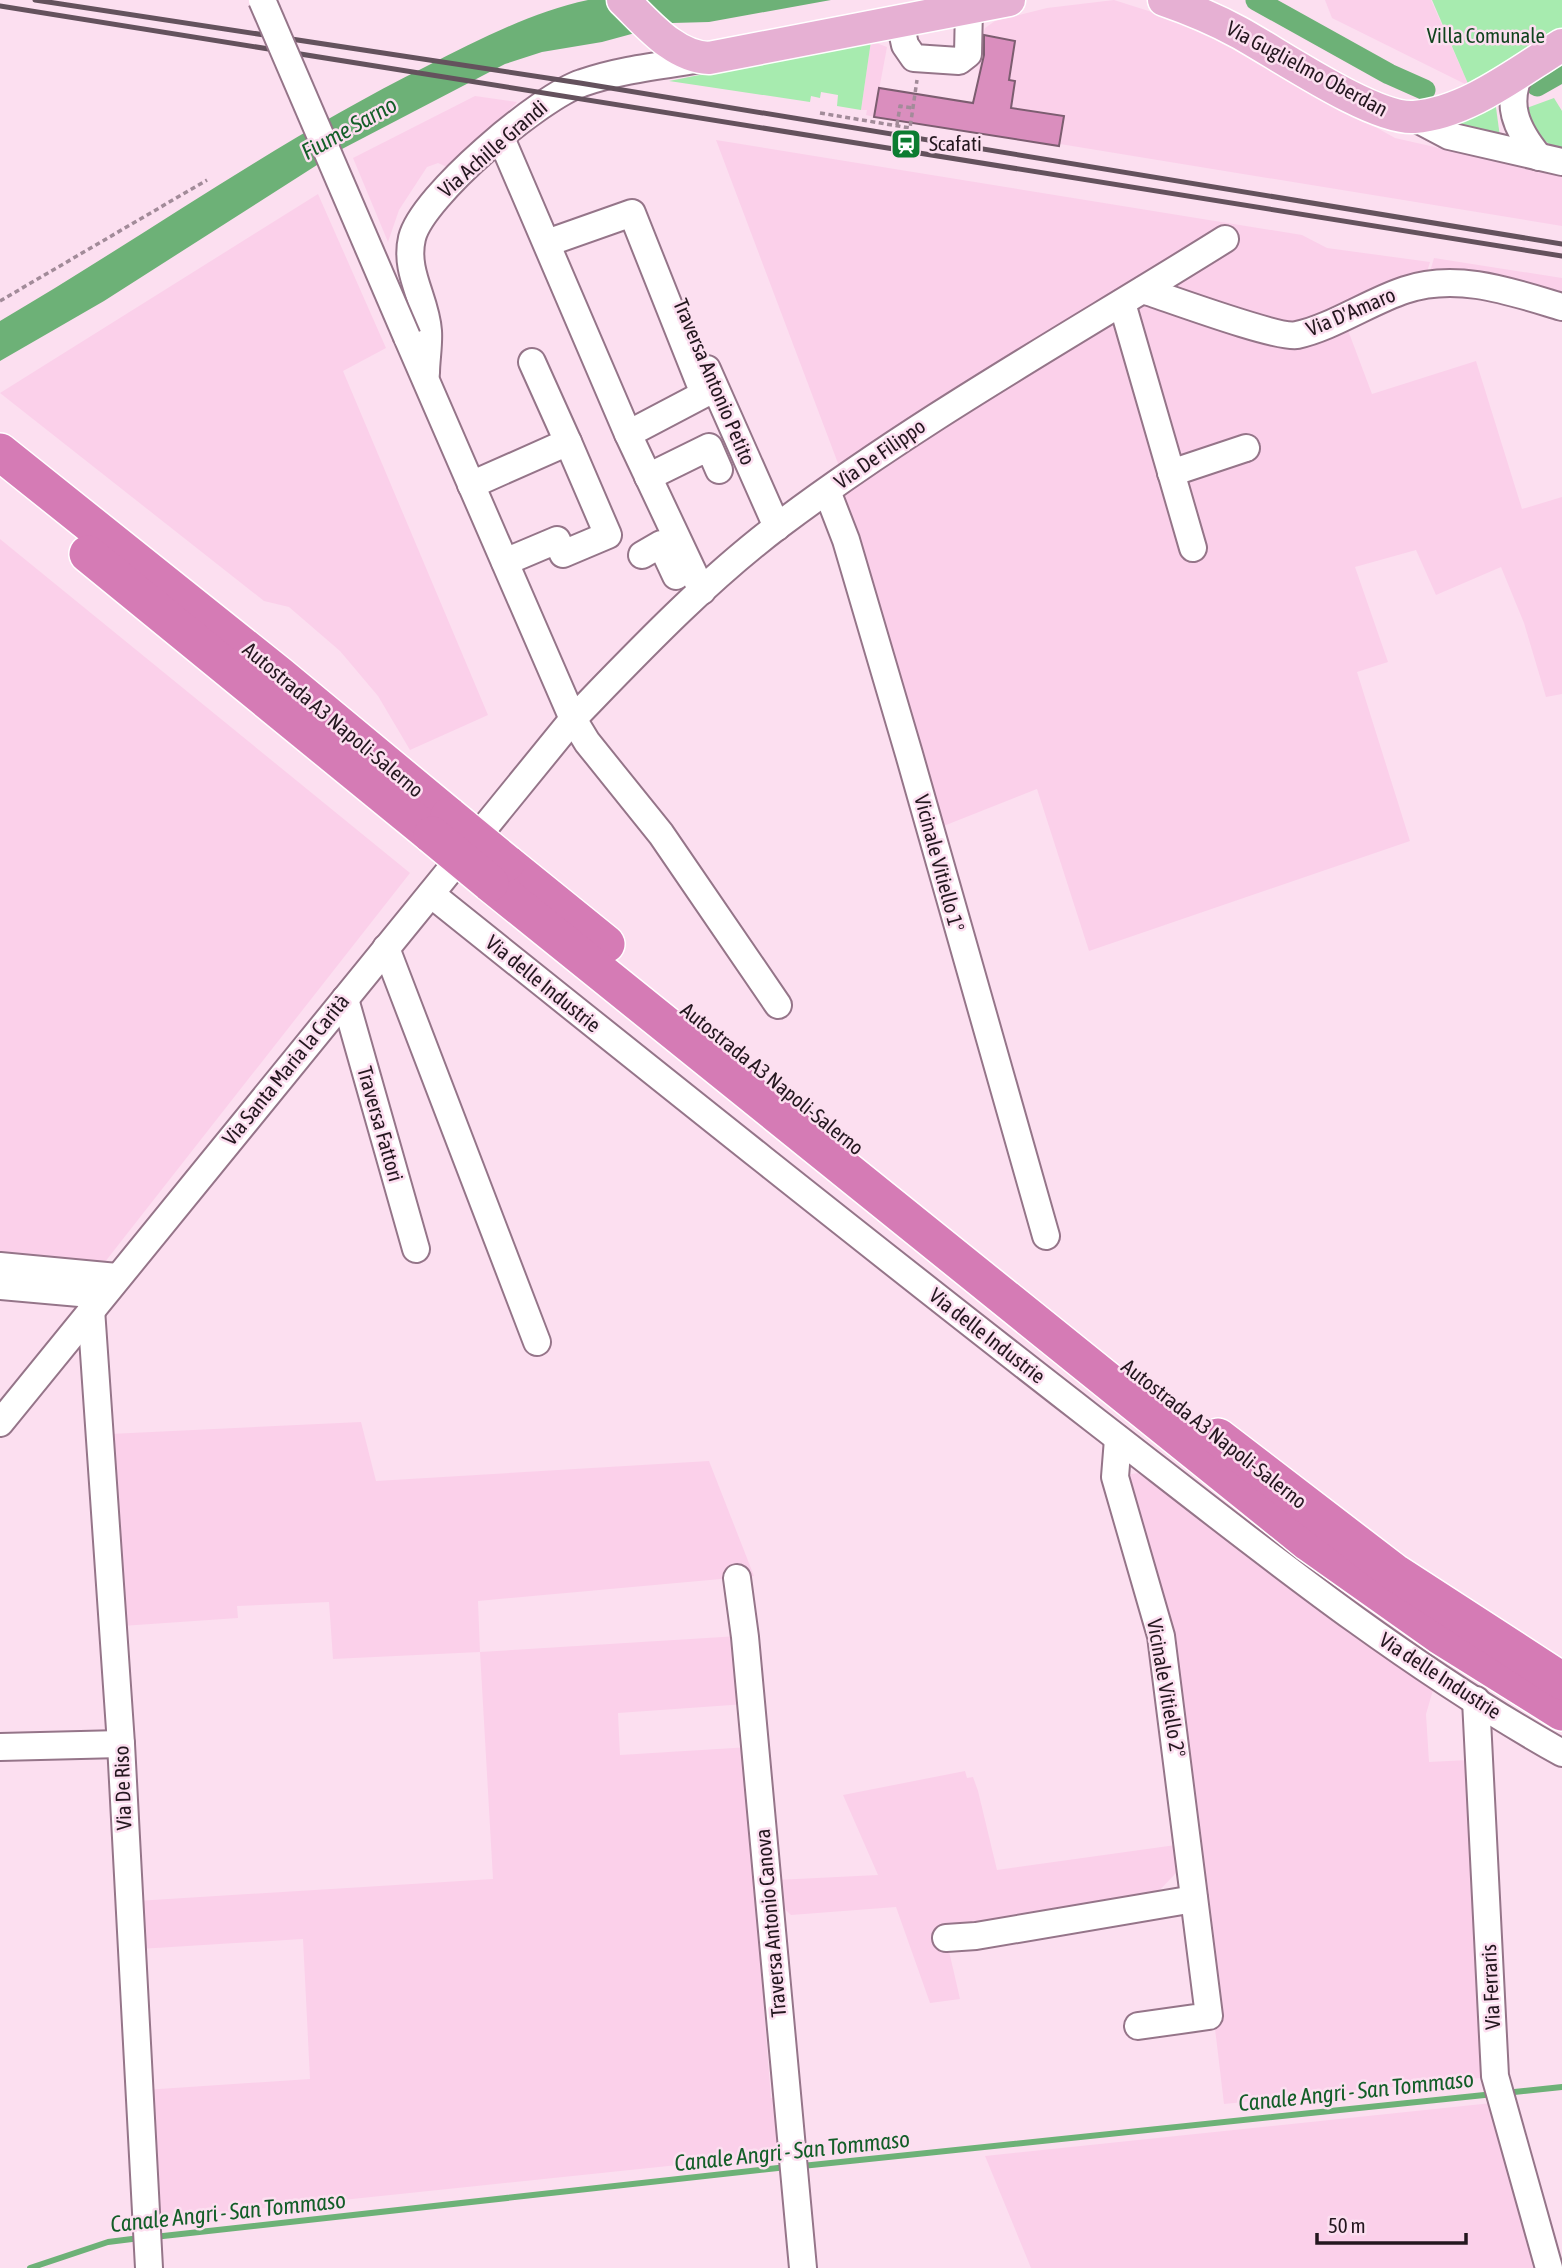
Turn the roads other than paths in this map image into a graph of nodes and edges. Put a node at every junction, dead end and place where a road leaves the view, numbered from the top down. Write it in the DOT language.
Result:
graph roads {
  1 [pos="262,0"];
  2 [pos="623,0"];
  3 [pos="1009,0"];
  4 [pos="1164,0"];
  5 [pos="1203,6"];
  6 [pos="969,8"];
  7 [pos="900,22"];
  8 [pos="1562,45"];
  9 [pos="686,50"];
  10 [pos="651,68"];
  11 [pos="1522,69"];
  12 [pos="1413,117"];
  13 [pos="501,138"];
  14 [pos="1550,160"];
  15 [pos="654,236"];
  16 [pos="1225,239"];
  17 [pos="547,243"];
  18 [pos="1133,297"];
  19 [pos="1562,307"];
  20 [pos="532,362"];
  21 [pos="425,379"];
  22 [pos="628,434"];
  23 [pos="568,442"];
  24 [pos="1245,449"];
  25 [pos="0,452"];
  26 [pos="719,470"];
  27 [pos="1171,473"];
  28 [pos="648,477"];
  29 [pos="0,483"];
  30 [pos="471,485"];
  31 [pos="827,491"];
  32 [pos="777,527"];
  33 [pos="1193,548"];
  34 [pos="642,555"];
  35 [pos="505,562"];
  36 [pos="695,597"];
  37 [pos="573,719"];
  38 [pos="440,826"];
  39 [pos="498,873"];
  40 [pos="430,894"];
  41 [pos="386,948"];
  42 [pos="345,999"];
  43 [pos="778,1005"];
  44 [pos="1046,1236"];
  45 [pos="416,1249"];
  46 [pos="0,1266"];
  47 [pos="0,1286"];
  48 [pos="104,1294"];
  49 [pos="537,1342"];
  50 [pos="0,1423"];
  51 [pos="1118,1438"];
  52 [pos="737,1578"];
  53 [pos="1562,1681"];
  54 [pos="1476,1699"];
  55 [pos="1562,1712"];
  56 [pos="121,1744"];
  57 [pos="0,1747"];
  58 [pos="1562,1752"];
  59 [pos="1194,1899"];
  60 [pos="946,1938"];
  61 [pos="1138,2026"];
  62 [pos="148,2247"];
  63 [pos="803,2268"];
  64 [pos="1549,2268"];
  1 -- 21 [label="street, Via Achille Grandi, bridge"];
  2 -- 9 [label="main road"];
  3 -- 6 [label="main road"];
  4 -- 5 [label="main road, Via Guglielmo Oberdan"];
  5 -- 12 [label="main road, Via Guglielmo Oberdan"];
  6 -- 7 [label="main road"];
  6 -- 7 [label="street"];
  7 -- 9 [label="main road"];
  8 -- 11 [label="main road, Via Guglielmo Oberdan"];
  9 -- 10 [label="street, Via Achille Grandi"];
  9 -- 10 [label="street"];
  10 -- 13 [label="street, Via Achille Grandi"];
  11 -- 12 [label="main road, Via Guglielmo Oberdan"];
  11 -- 14 [label="street"];
  12 -- 14 [label="street"];
  13 -- 17 [label="street"];
  13 -- 21 [label="street, Via Achille Grandi"];
  15 -- 32 [label="street, Traversa Antonio Petito"];
  16 -- 18 [label="street, Via De Filippo"];
  17 -- 22 [label="street"];
  17 -- 22 [label="street"];
  18 -- 19 [label="street, Via D'Amaro"];
  18 -- 27 [label="street"];
  18 -- 31 [label="street, Via De Filippo"];
  20 -- 23 [label="street"];
  21 -- 30 [label="street, Via Achille Grandi"];
  22 -- 28 [label="street"];
  23 -- 30 [label="street"];
  23 -- 35 [label="street"];
  24 -- 27 [label="street"];
  25 -- 38 [label="highway, Autostrada A3 Napoli-Salerno"];
  26 -- 28 [label="street"];
  27 -- 33 [label="street"];
  28 -- 36 [label="street"];
  29 -- 38 [label="highway, Autostrada A3 Napoli-Salerno"];
  30 -- 35 [label="street, Via Achille Grandi"];
  31 -- 32 [label="street, Via De Filippo"];
  31 -- 44 [label="street, Vicinale Vitiello 1°"];
  32 -- 36 [label="street, Via De Filippo"];
  34 -- 36 [label="street"];
  35 -- 37 [label="street, Via Achille Grandi"];
  36 -- 37 [label="street, Via De Filippo"];
  37 -- 40 [label="street, Via Santa Maria la Carità"];
  37 -- 43 [label="street, Via Achille Grandi"];
  38 -- 39 [label="highway, Autostrada A3 Napoli-Salerno, bridge"];
  39 -- 53 [label="highway, Autostrada A3 Napoli-Salerno"];
  39 -- 55 [label="highway, Autostrada A3 Napoli-Salerno"];
  40 -- 41 [label="street, Via Santa Maria la Carità"];
  40 -- 51 [label="street, Via delle Industrie"];
  41 -- 42 [label="street, Via Santa Maria la Carità"];
  41 -- 49 [label="street"];
  42 -- 45 [label="street, Traversa Fattori"];
  42 -- 48 [label="street, Via Santa Maria la Carità"];
  46 -- 48 [label="street"];
  47 -- 48 [label="street"];
  48 -- 50 [label="street, Via Santa Maria la Carità"];
  48 -- 56 [label="street, Via De Riso"];
  51 -- 54 [label="street, Via delle Industrie"];
  51 -- 59 [label="street, Vicinale Vitiello 2°"];
  52 -- 63 [label="street, Traversa Antonio Canova"];
  54 -- 58 [label="street, Via delle Industrie"];
  54 -- 64 [label="street, Via Ferraris"];
  56 -- 57 [label="street"];
  56 -- 62 [label="street, Via De Riso"];
  59 -- 60 [label="street"];
  59 -- 61 [label="street, Vicinale Vitiello 2°"];
}
